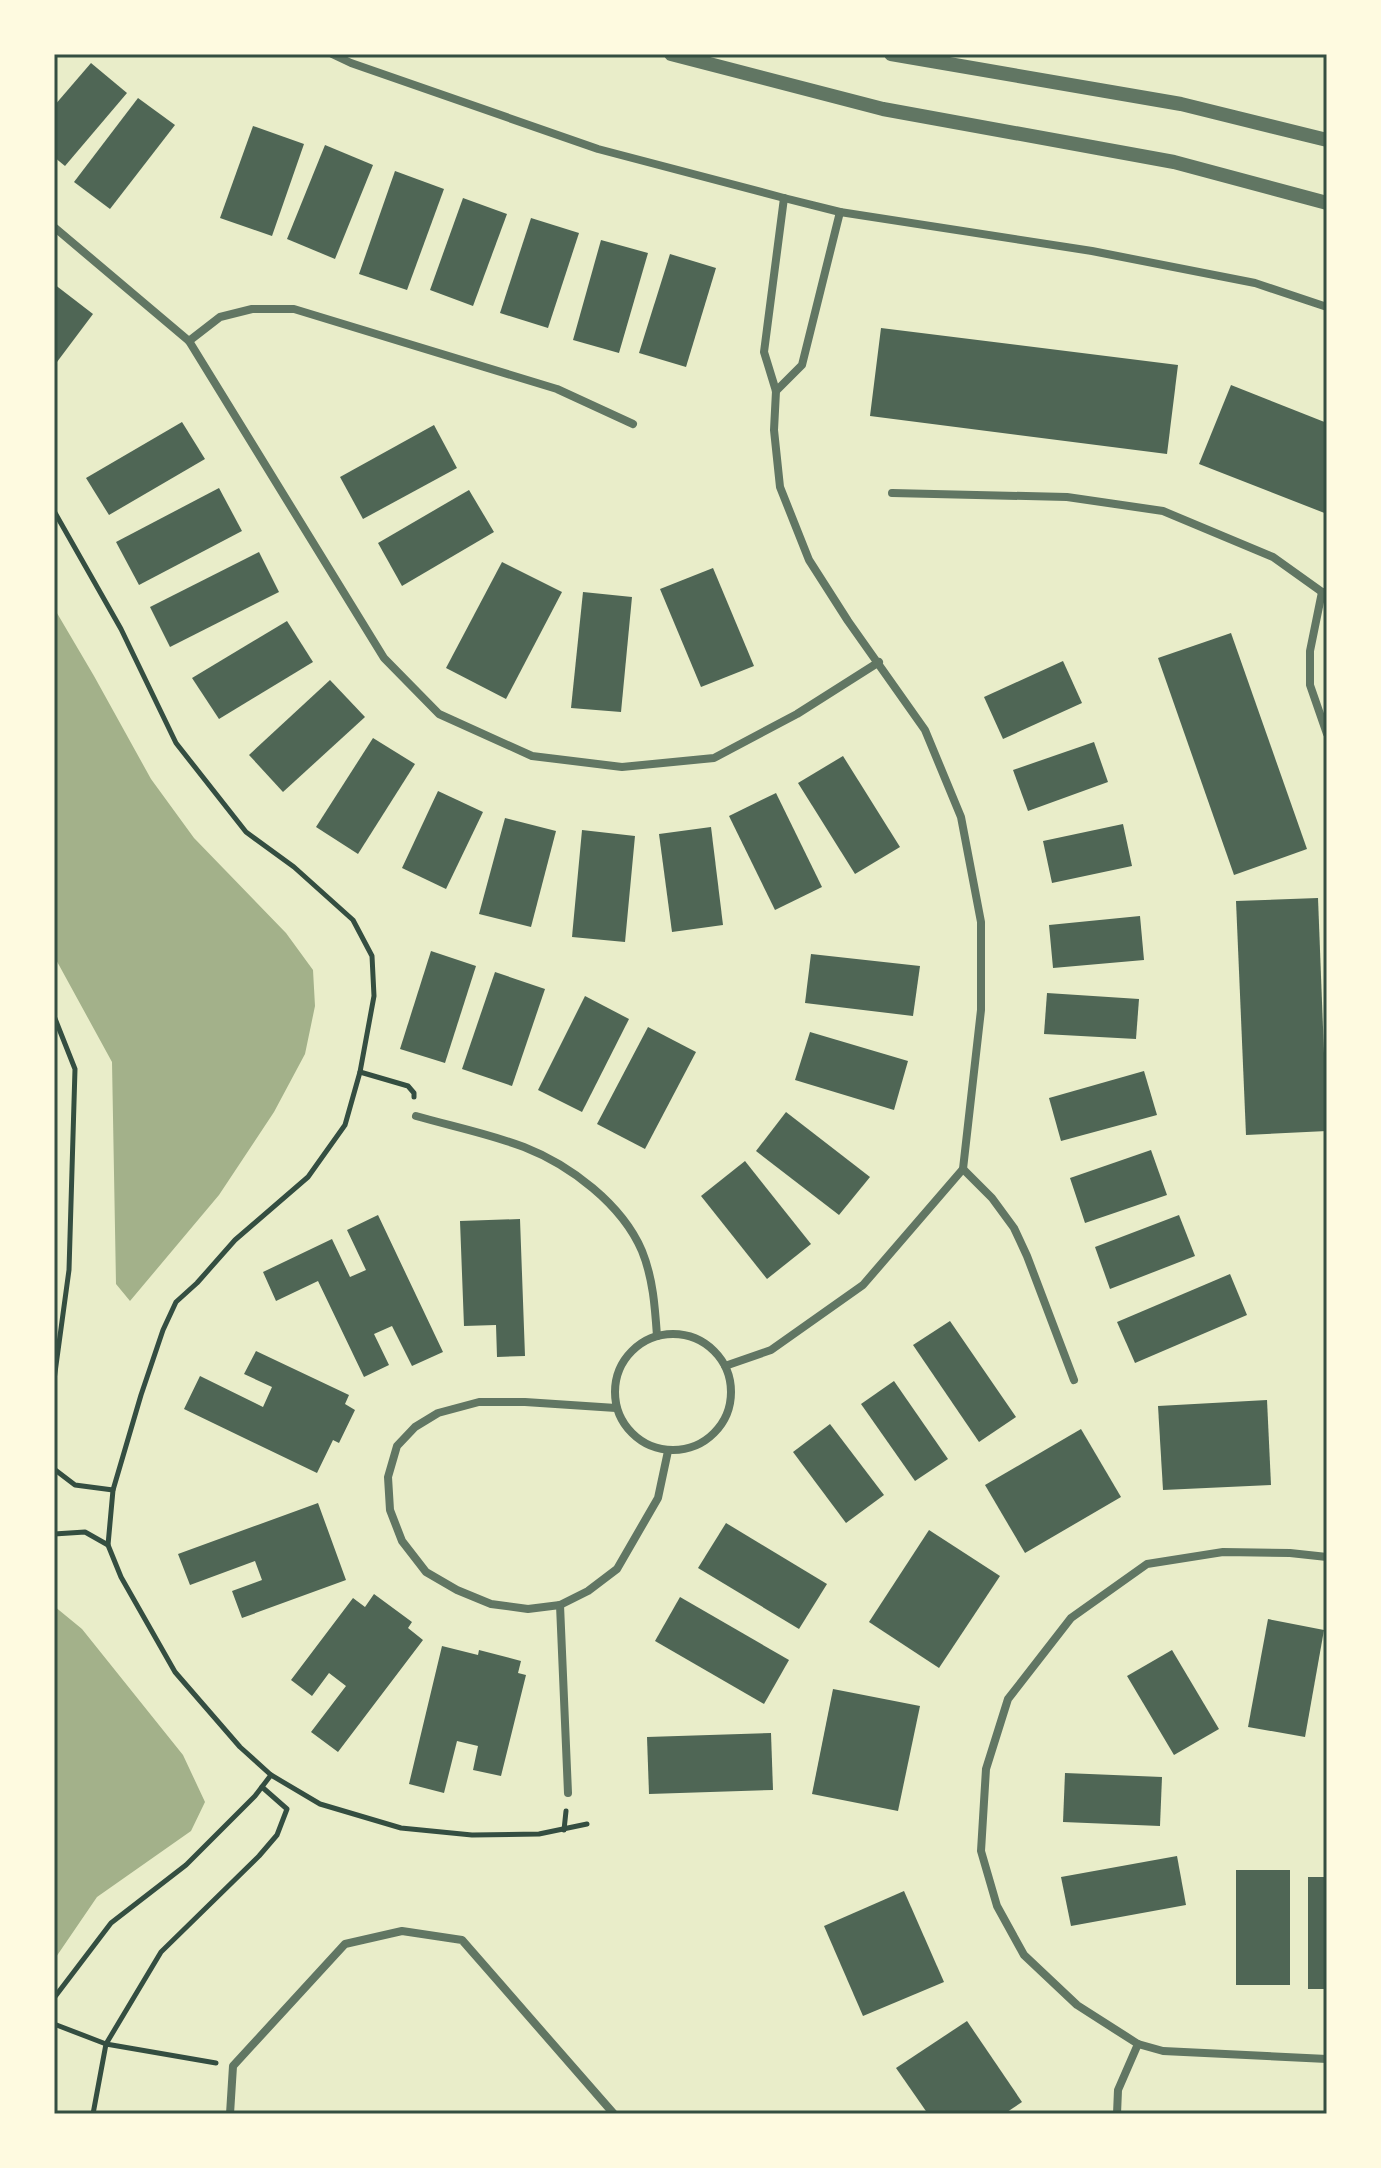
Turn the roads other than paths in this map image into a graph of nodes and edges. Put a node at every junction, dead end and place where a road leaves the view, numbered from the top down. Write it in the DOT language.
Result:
graph roads {
  1 [pos="332,54"];
  2 [pos="671,54"];
  3 [pos="891,54"];
  4 [pos="1327,140"];
  5 [pos="784,198"];
  6 [pos="1327,203"];
  7 [pos="840,212"];
  8 [pos="54,227"];
  9 [pos="1327,307"];
  10 [pos="189,341"];
  11 [pos="776,391"];
  12 [pos="633,424"];
  13 [pos="892,493"];
  14 [pos="1324,593"];
  15 [pos="879,662"];
  16 [pos="1327,734"];
  17 [pos="416,1116"];
  18 [pos="963,1169"];
  19 [pos="657,1336"];
  20 [pos="725,1366"];
  21 [pos="1074,1380"];
  22 [pos="616,1408"];
  23 [pos="668,1451"];
  24 [pos="1327,1557"];
  25 [pos="560,1605"];
  26 [pos="568,1793"];
  27 [pos="1138,2044"];
  28 [pos="1327,2059"];
  29 [pos="230,2114"];
  30 [pos="614,2114"];
  31 [pos="1117,2114"];
  1 -- 5 [label="street"];
  2 -- 6 [label="street"];
  3 -- 4 [label="street"];
  5 -- 7 [label="street"];
  5 -- 11 [label="street"];
  7 -- 9 [label="street"];
  7 -- 11 [label="street"];
  8 -- 10 [label="street"];
  10 -- 12 [label="street"];
  10 -- 15 [label="street"];
  11 -- 15 [label="street"];
  13 -- 14 [label="street"];
  14 -- 16 [label="street"];
  15 -- 18 [label="street"];
  17 -- 19 [label="street"];
  18 -- 20 [label="street"];
  18 -- 21 [label="street"];
  19 -- 20 [label="street"];
  19 -- 22 [label="street"];
  20 -- 23 [label="street"];
  22 -- 23 [label="street"];
  22 -- 25 [label="street"];
  23 -- 25 [label="street"];
  24 -- 27 [label="street"];
  25 -- 26 [label="street"];
  27 -- 28 [label="street"];
  27 -- 31 [label="street"];
  29 -- 30 [label="street"];
}
